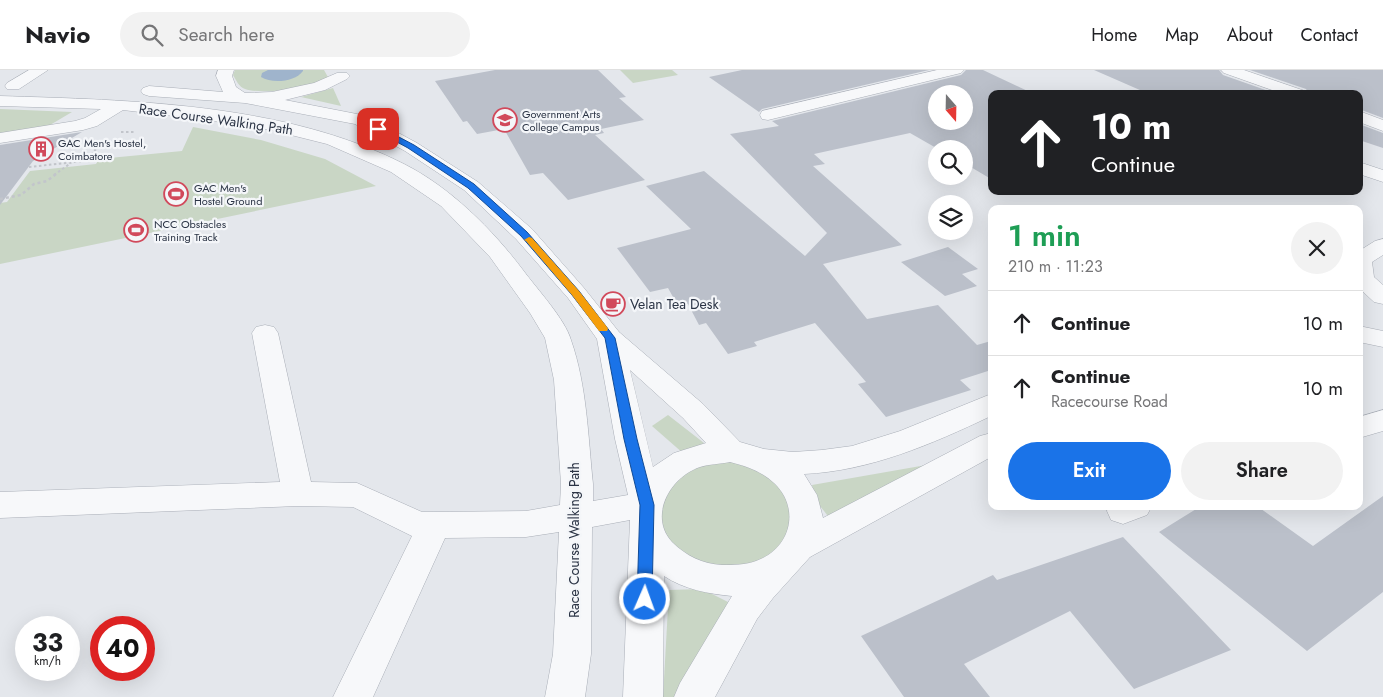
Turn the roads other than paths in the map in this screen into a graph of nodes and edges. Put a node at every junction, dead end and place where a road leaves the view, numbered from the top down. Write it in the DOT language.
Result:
graph roads {
  1 [pos="40,70"];
  2 [pos="226,70"];
  3 [pos="956,70"];
  4 [pos="1229,70"];
  5 [pos="340,73"];
  6 [pos="193,78"];
  7 [pos="7,86"];
  8 [pos="43,86"];
  9 [pos="61,88"];
  10 [pos="1287,90"];
  11 [pos="127,94"];
  12 [pos="241,97"];
  13 [pos="0,101"];
  14 [pos="354,105"];
  15 [pos="768,115"];
  16 [pos="1363,115"];
  17 [pos="1363,116"];
  18 [pos="1383,120"];
  19 [pos="1383,126"];
  20 [pos="0,138"];
  21 [pos="1363,169"];
  22 [pos="1383,176"];
  23 [pos="1383,246"];
  24 [pos="1363,267"];
  25 [pos="1363,274"];
  26 [pos="1383,298"];
  27 [pos="1363,319"];
  28 [pos="1383,323"];
  29 [pos="265,333"];
  30 [pos="1363,335"];
  31 [pos="610,338"];
  32 [pos="1383,339"];
  33 [pos="988,405"];
  34 [pos="1383,420"];
  35 [pos="1363,427"];
  36 [pos="988,446"];
  37 [pos="742,454"];
  38 [pos="298,494"];
  39 [pos="0,505"];
  40 [pos="576,516"];
  41 [pos="647,517"];
  42 [pos="435,524"];
  43 [pos="792,555"];
  44 [pos="353,697"];
  45 [pos="565,697"];
  46 [pos="643,697"];
  47 [pos="694,697"];
  1 -- 7 [label="street"];
  2 -- 12 [label="street"];
  3 -- 15 [label="street"];
  4 -- 10 [label="street"];
  5 -- 12 [label="street"];
  5 -- 14 [label="street"];
  6 -- 11 [label="street"];
  7 -- 8 [label="street"];
  9 -- 11 [label="street"];
  11 -- 12 [label="street"];
  11 -- 13 [label="street, Race Course Walking Path"];
  11 -- 20 [label="street"];
  11 -- 40 [label="street, Race Course Walking Path"];
  12 -- 14 [label="street"];
  14 -- 31 [label="street"];
  16 -- 18 [label="street"];
  17 -- 19 [label="street"];
  21 -- 22 [label="street"];
  23 -- 24 [label="street"];
  25 -- 26 [label="street"];
  27 -- 28 [label="street"];
  29 -- 38 [label="street"];
  30 -- 32 [label="street"];
  31 -- 37 [label="street"];
  31 -- 41 [label="street"];
  33 -- 37 [label="street"];
  34 -- 35 [label="street"];
  36 -- 43 [label="street"];
  37 -- 41 [label="street"];
  37 -- 43 [label="street"];
  38 -- 39 [label="street"];
  38 -- 42 [label="street"];
  40 -- 41 [label="street"];
  40 -- 42 [label="street"];
  40 -- 45 [label="street, Race Course Walking Path"];
  41 -- 43 [label="street"];
  41 -- 46 [label="street"];
  42 -- 44 [label="street"];
  43 -- 47 [label="street"];
}
